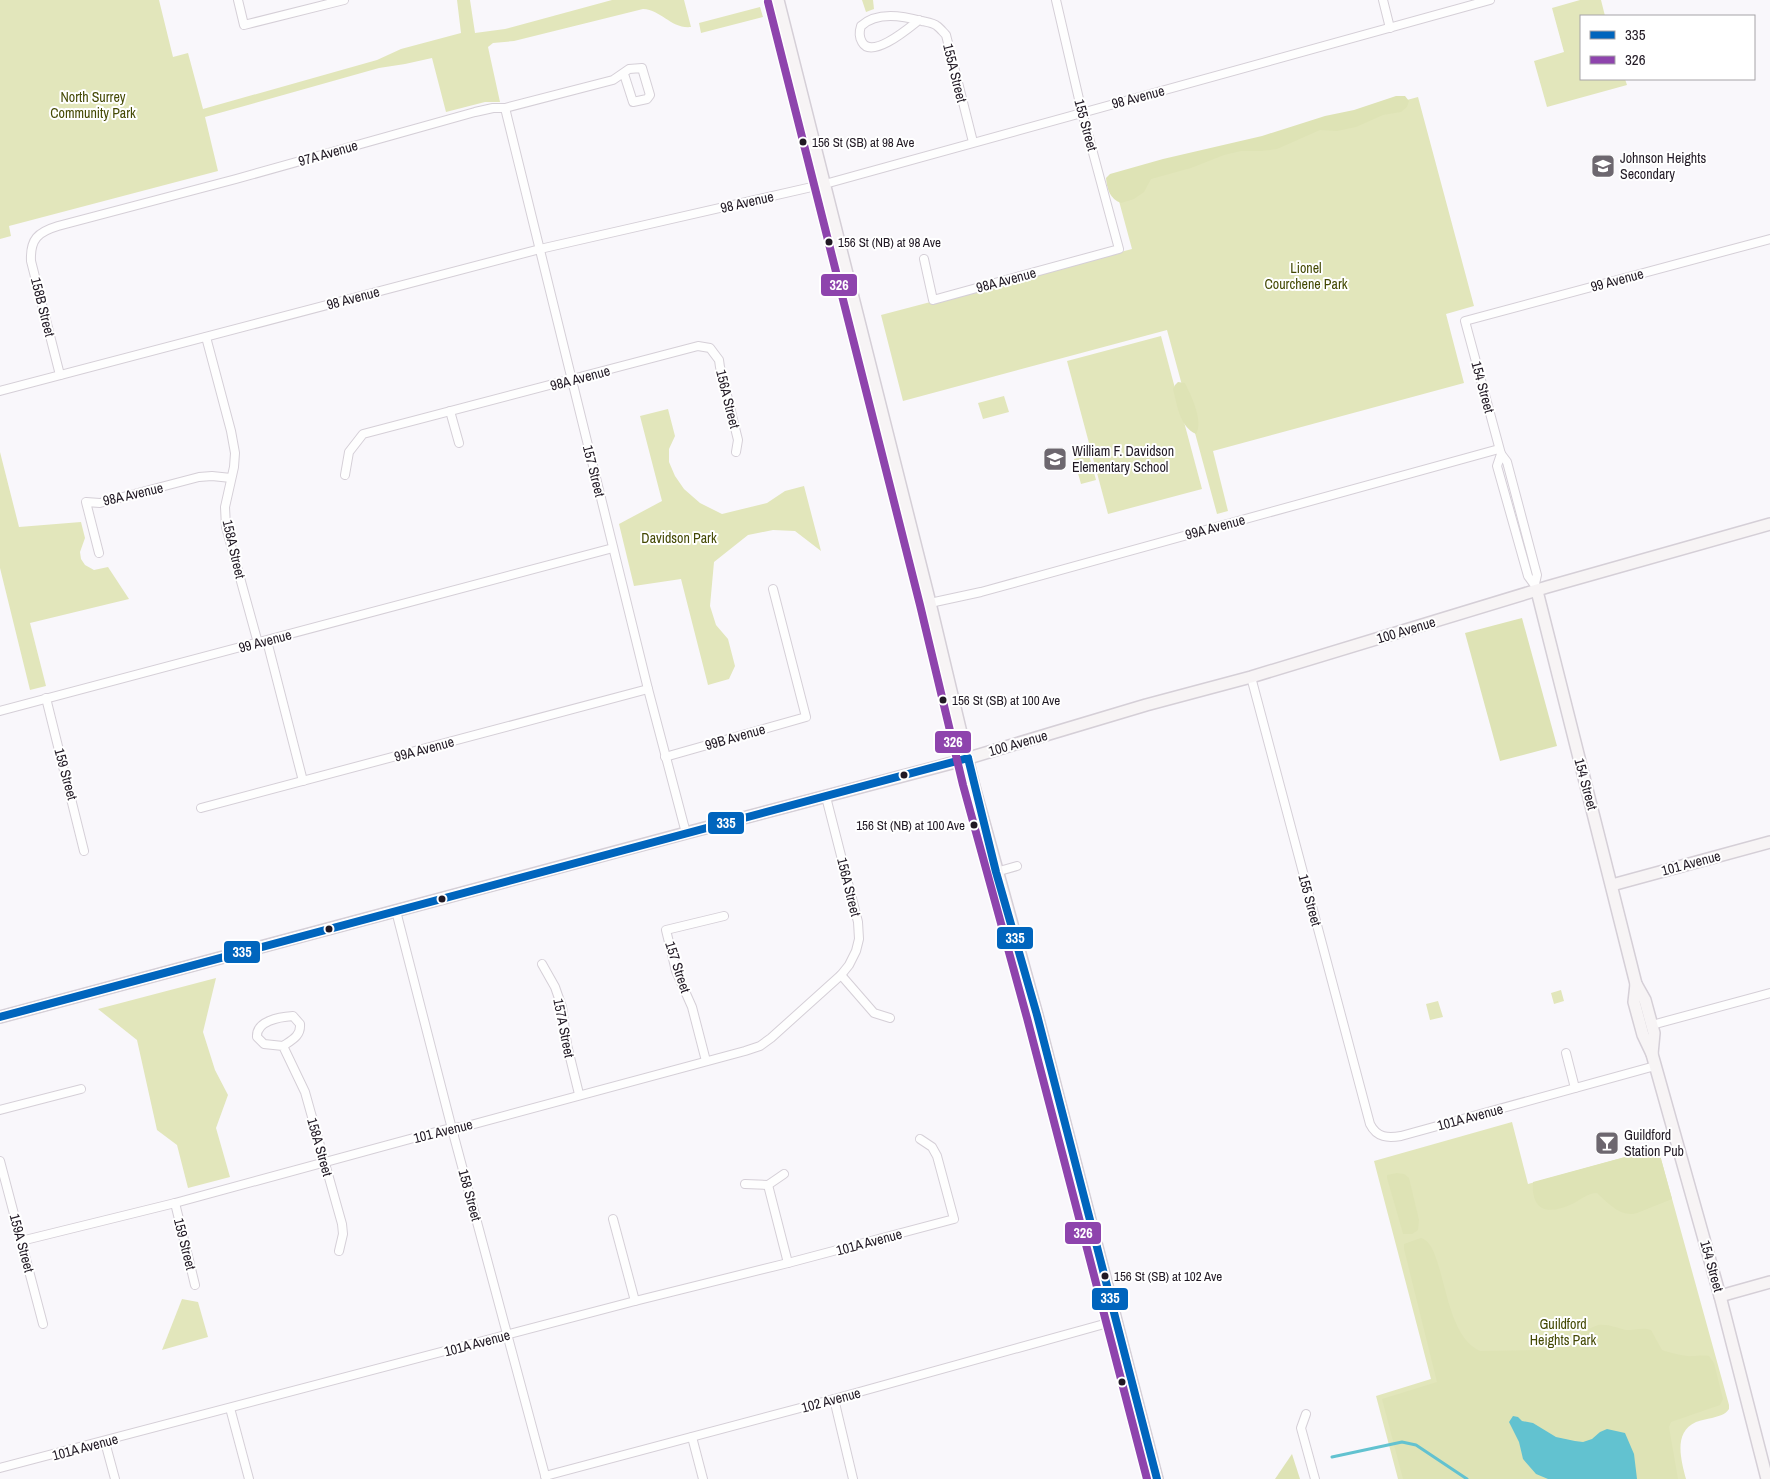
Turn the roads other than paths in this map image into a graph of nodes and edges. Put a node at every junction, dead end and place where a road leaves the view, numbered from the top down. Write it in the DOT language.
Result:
graph roads {
  1 [pos="238,0"];
  2 [pos="344,0"];
  3 [pos="778,0"];
  4 [pos="1056,0"];
  5 [pos="1382,0"];
  6 [pos="1490,0"];
  7 [pos="919,20"];
  8 [pos="1390,28"];
  9 [pos="624,74"];
  10 [pos="505,108"];
  11 [pos="1082,112"];
  12 [pos="973,142"];
  13 [pos="825,184"];
  14 [pos="35,239"];
  15 [pos="1770,239"];
  16 [pos="540,249"];
  17 [pos="1119,249"];
  18 [pos="924,259"];
  19 [pos="1465,321"];
  20 [pos="206,337"];
  21 [pos="710,348"];
  22 [pos="60,375"];
  23 [pos="572,380"];
  24 [pos="0,392"];
  25 [pos="450,411"];
  26 [pos="459,443"];
  27 [pos="1500,451"];
  28 [pos="736,452"];
  29 [pos="345,475"];
  30 [pos="231,478"];
  31 [pos="1770,524"];
  32 [pos="613,548"];
  33 [pos="100,553"];
  34 [pos="1536,587"];
  35 [pos="773,590"];
  36 [pos="930,603"];
  37 [pos="267,641"];
  38 [pos="258,643"];
  39 [pos="1251,676"];
  40 [pos="648,689"];
  41 [pos="46,698"];
  42 [pos="0,711"];
  43 [pos="665,757"];
  44 [pos="968,758"];
  45 [pos="303,781"];
  46 [pos="826,797"];
  47 [pos="200,808"];
  48 [pos="686,833"];
  49 [pos="1770,842"];
  50 [pos="84,851"];
  51 [pos="1017,866"];
  52 [pos="996,872"];
  53 [pos="1612,885"];
  54 [pos="396,911"];
  55 [pos="724,916"];
  56 [pos="542,964"];
  57 [pos="840,974"];
  58 [pos="1636,984"];
  59 [pos="1770,992"];
  60 [pos="0,1017"];
  61 [pos="890,1018"];
  62 [pos="1652,1025"];
  63 [pos="283,1046"];
  64 [pos="1566,1053"];
  65 [pos="1652,1054"];
  66 [pos="706,1061"];
  67 [pos="1655,1066"];
  68 [pos="1575,1088"];
  69 [pos="81,1089"];
  70 [pos="579,1094"];
  71 [pos="0,1110"];
  72 [pos="1370,1124"];
  73 [pos="452,1129"];
  74 [pos="920,1138"];
  75 [pos="0,1161"];
  76 [pos="324,1163"];
  77 [pos="784,1174"];
  78 [pos="745,1184"];
  79 [pos="768,1186"];
  80 [pos="174,1203"];
  81 [pos="613,1219"];
  82 [pos="22,1241"];
  83 [pos="338,1251"];
  84 [pos="788,1263"];
  85 [pos="1770,1282"];
  86 [pos="195,1285"];
  87 [pos="1720,1296"];
  88 [pos="635,1301"];
  89 [pos="1116,1321"];
  90 [pos="43,1324"];
  91 [pos="508,1335"];
  92 [pos="834,1400"];
  93 [pos="230,1408"];
  94 [pos="1306,1414"];
  95 [pos="692,1437"];
  96 [pos="105,1442"];
  97 [pos="0,1468"];
  98 [pos="545,1477"];
  99 [pos="115,1479"];
  100 [pos="249,1479"];
  101 [pos="703,1479"];
  102 [pos="853,1479"];
  103 [pos="1157,1479"];
  104 [pos="1315,1479"];
  105 [pos="1766,1479"];
  1 -- 2 [label="street"];
  3 -- 13 [label="main road"];
  4 -- 11 [label="street, 155 Street"];
  5 -- 8 [label="street"];
  6 -- 8 [label="street, 98 Avenue"];
  7 -- 7 [label="street, 155A Street"];
  7 -- 12 [label="street, 155A Street"];
  8 -- 11 [label="street, 98 Avenue"];
  9 -- 9 [label="street, 97A Avenue"];
  9 -- 10 [label="street, 97A Avenue"];
  10 -- 14 [label="street, 97A Avenue"];
  10 -- 16 [label="street, 157 Street"];
  11 -- 12 [label="street, 98 Avenue"];
  11 -- 17 [label="street, 155 Street"];
  12 -- 13 [label="street, 98 Avenue"];
  13 -- 16 [label="street, 98 Avenue"];
  13 -- 36 [label="main road"];
  14 -- 22 [label="street, 158B Street"];
  15 -- 19 [label="street, 99 Avenue"];
  16 -- 20 [label="street, 98 Avenue"];
  16 -- 23 [label="street, 157 Street"];
  17 -- 18 [label="street, 98A Avenue"];
  19 -- 27 [label="street, 154 Street"];
  20 -- 22 [label="street, 98 Avenue"];
  20 -- 30 [label="street, 158A Street"];
  21 -- 23 [label="street, 98A Avenue"];
  21 -- 28 [label="street, 156A Street"];
  22 -- 24 [label="street, 98 Avenue"];
  23 -- 25 [label="street, 98A Avenue"];
  23 -- 32 [label="street, 157 Street"];
  25 -- 26 [label="street"];
  25 -- 29 [label="street, 98A Avenue"];
  27 -- 34 [label="street, 154 Street"];
  27 -- 36 [label="street, 99A Avenue"];
  30 -- 33 [label="street, 98A Avenue"];
  30 -- 38 [label="street, 158A Street"];
  31 -- 34 [label="main road, 100 Avenue"];
  32 -- 37 [label="street, 99 Avenue"];
  32 -- 40 [label="street, 157 Street"];
  34 -- 39 [label="main road, 100 Avenue"];
  34 -- 53 [label="main road, 154 Street"];
  35 -- 43 [label="street, 99B Avenue"];
  36 -- 44 [label="main road"];
  37 -- 38 [label="street, 99 Avenue"];
  37 -- 45 [label="street"];
  38 -- 41 [label="street, 99 Avenue"];
  39 -- 44 [label="main road, 100 Avenue"];
  39 -- 72 [label="street, 155 Street"];
  40 -- 43 [label="street, 157 Street"];
  40 -- 45 [label="street, 99A Avenue"];
  41 -- 42 [label="street, 99 Avenue"];
  41 -- 50 [label="street, 159 Street"];
  43 -- 48 [label="street, 157 Street"];
  44 -- 46 [label="main road, 100 Avenue"];
  44 -- 52 [label="main road"];
  45 -- 47 [label="street, 99A Avenue"];
  46 -- 48 [label="main road, 100 Avenue"];
  46 -- 57 [label="street, 156A Street"];
  48 -- 54 [label="main road, 100 Avenue"];
  49 -- 53 [label="main road, 101 Avenue"];
  51 -- 52 [label="street"];
  52 -- 89 [label="main road"];
  53 -- 58 [label="main road, 154 Street"];
  54 -- 60 [label="main road, 100 Avenue"];
  54 -- 73 [label="street, 158 Street"];
  55 -- 66 [label="street, 157 Street"];
  56 -- 70 [label="street, 157A Street"];
  57 -- 61 [label="street"];
  57 -- 66 [label="street, 101 Avenue"];
  58 -- 62 [label="main road, 154 Street"];
  58 -- 65 [label="main road, 154 Street"];
  59 -- 62 [label="street"];
  62 -- 65 [label="main road, 154 Street"];
  63 -- 63 [label="street"];
  63 -- 76 [label="street, 158A Street"];
  64 -- 68 [label="street"];
  65 -- 67 [label="main road, 154 Street"];
  66 -- 70 [label="street, 101 Avenue"];
  67 -- 68 [label="street, 101A Avenue"];
  67 -- 87 [label="main road, 154 Street"];
  68 -- 72 [label="street, 101A Avenue"];
  69 -- 71 [label="street"];
  70 -- 73 [label="street, 101 Avenue"];
  73 -- 76 [label="street, 101 Avenue"];
  73 -- 91 [label="street, 158 Street"];
  74 -- 84 [label="street, 101A Avenue"];
  75 -- 82 [label="street, 159A Street"];
  76 -- 80 [label="street, 101 Avenue"];
  76 -- 83 [label="street, 158A Street"];
  77 -- 79 [label="street"];
  78 -- 79 [label="street"];
  79 -- 84 [label="street"];
  80 -- 82 [label="street, 101 Avenue"];
  80 -- 86 [label="street, 159 Street"];
  81 -- 88 [label="street"];
  82 -- 90 [label="street, 159A Street"];
  84 -- 88 [label="street, 101A Avenue"];
  85 -- 87 [label="main road"];
  87 -- 105 [label="main road, 154 Street"];
  88 -- 91 [label="street, 101A Avenue"];
  89 -- 92 [label="street, 102 Avenue"];
  89 -- 103 [label="main road"];
  91 -- 93 [label="street, 101A Avenue"];
  91 -- 98 [label="street, 158 Street"];
  92 -- 95 [label="street, 102 Avenue"];
  92 -- 102 [label="street"];
  93 -- 96 [label="street, 101A Avenue"];
  93 -- 100 [label="street"];
  94 -- 104 [label="street"];
  95 -- 98 [label="street, 102 Avenue"];
  95 -- 101 [label="street"];
  96 -- 97 [label="street, 101A Avenue"];
  96 -- 99 [label="street"];
}
